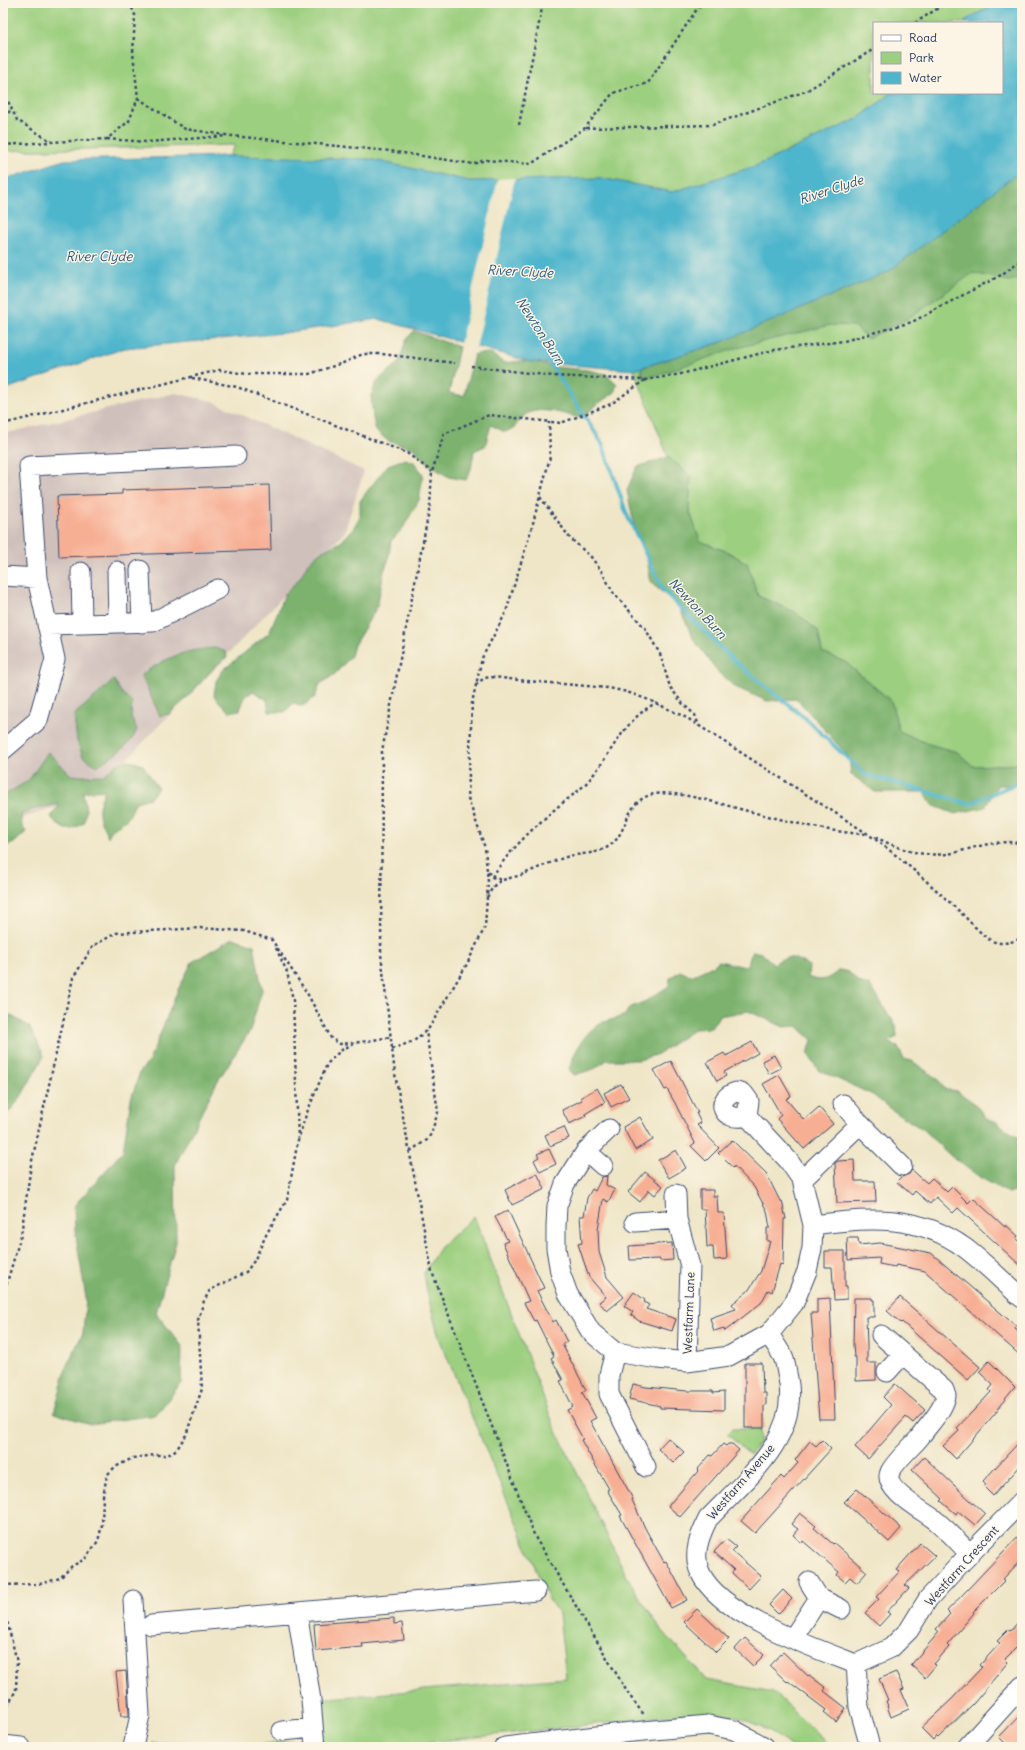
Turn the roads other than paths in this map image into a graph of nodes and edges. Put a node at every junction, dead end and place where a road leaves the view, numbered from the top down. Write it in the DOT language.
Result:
graph roads {
  1 [pos="236,456"];
  2 [pos="140,570"];
  3 [pos="117,571"];
  4 [pos="81,572"];
  5 [pos="3,576"];
  6 [pos="37,578"];
  7 [pos="218,589"];
  8 [pos="118,623"];
  9 [pos="142,623"];
  10 [pos="47,624"];
  11 [pos="82,624"];
  12 [pos="3,750"];
  13 [pos="843,1104"];
  14 [pos="747,1116"];
  15 [pos="860,1124"];
  16 [pos="609,1129"];
  17 [pos="586,1151"];
  18 [pos="603,1166"];
  19 [pos="902,1166"];
  20 [pos="802,1180"];
  21 [pos="676,1194"];
  22 [pos="678,1219"];
  23 [pos="635,1222"];
  24 [pos="813,1225"];
  25 [pos="1022,1298"];
  26 [pos="769,1334"];
  27 [pos="881,1335"];
  28 [pos="615,1352"];
  29 [pos="903,1354"];
  30 [pos="687,1362"];
  31 [pos="886,1372"];
  32 [pos="646,1467"];
  33 [pos="1022,1501"];
  34 [pos="970,1554"];
  35 [pos="809,1582"];
  36 [pos="536,1591"];
  37 [pos="819,1598"];
  38 [pos="133,1600"];
  39 [pos="841,1609"];
  40 [pos="297,1612"];
  41 [pos="151,1625"];
  42 [pos="793,1638"];
  43 [pos="856,1664"];
  44 [pos="1022,1686"];
  45 [pos="313,1728"];
  46 [pos="282,1731"];
  47 [pos="3,1746"];
  48 [pos="21,1747"];
  49 [pos="133,1747"];
  50 [pos="315,1747"];
  51 [pos="505,1747"];
  52 [pos="765,1747"];
  53 [pos="870,1747"];
  54 [pos="967,1747"];
  1 -- 6 [label="street"];
  2 -- 9 [label="street"];
  3 -- 8 [label="street"];
  4 -- 11 [label="street"];
  5 -- 6 [label="street"];
  6 -- 10 [label="street"];
  7 -- 9 [label="street"];
  8 -- 9 [label="street"];
  8 -- 11 [label="street"];
  10 -- 11 [label="street"];
  10 -- 12 [label="street"];
  13 -- 15 [label="street"];
  14 -- 20 [label="street"];
  15 -- 19 [label="street"];
  15 -- 20 [label="street"];
  16 -- 17 [label="street"];
  17 -- 18 [label="street"];
  17 -- 28 [label="street"];
  20 -- 24 [label="street"];
  21 -- 22 [label="street, Westfarm Lane"];
  22 -- 23 [label="street"];
  22 -- 30 [label="street, Westfarm Lane"];
  24 -- 25 [label="street"];
  24 -- 26 [label="street"];
  26 -- 30 [label="street"];
  26 -- 42 [label="street, Westfarm Avenue"];
  27 -- 29 [label="street"];
  28 -- 30 [label="street"];
  28 -- 32 [label="street"];
  29 -- 31 [label="street"];
  29 -- 34 [label="street"];
  33 -- 34 [label="street, Westfarm Crescent"];
  34 -- 43 [label="street, Westfarm Crescent"];
  35 -- 37 [label="street"];
  36 -- 40 [label="street"];
  37 -- 39 [label="street"];
  37 -- 42 [label="street"];
  38 -- 49 [label="street"];
  40 -- 41 [label="street"];
  40 -- 45 [label="street"];
  42 -- 43 [label="street, Westfarm Avenue"];
  43 -- 53 [label="street"];
  44 -- 54 [label="street"];
  45 -- 46 [label="street"];
  45 -- 50 [label="street"];
  47 -- 48 [label="street"];
  51 -- 52 [label="street, bridge"];
}
